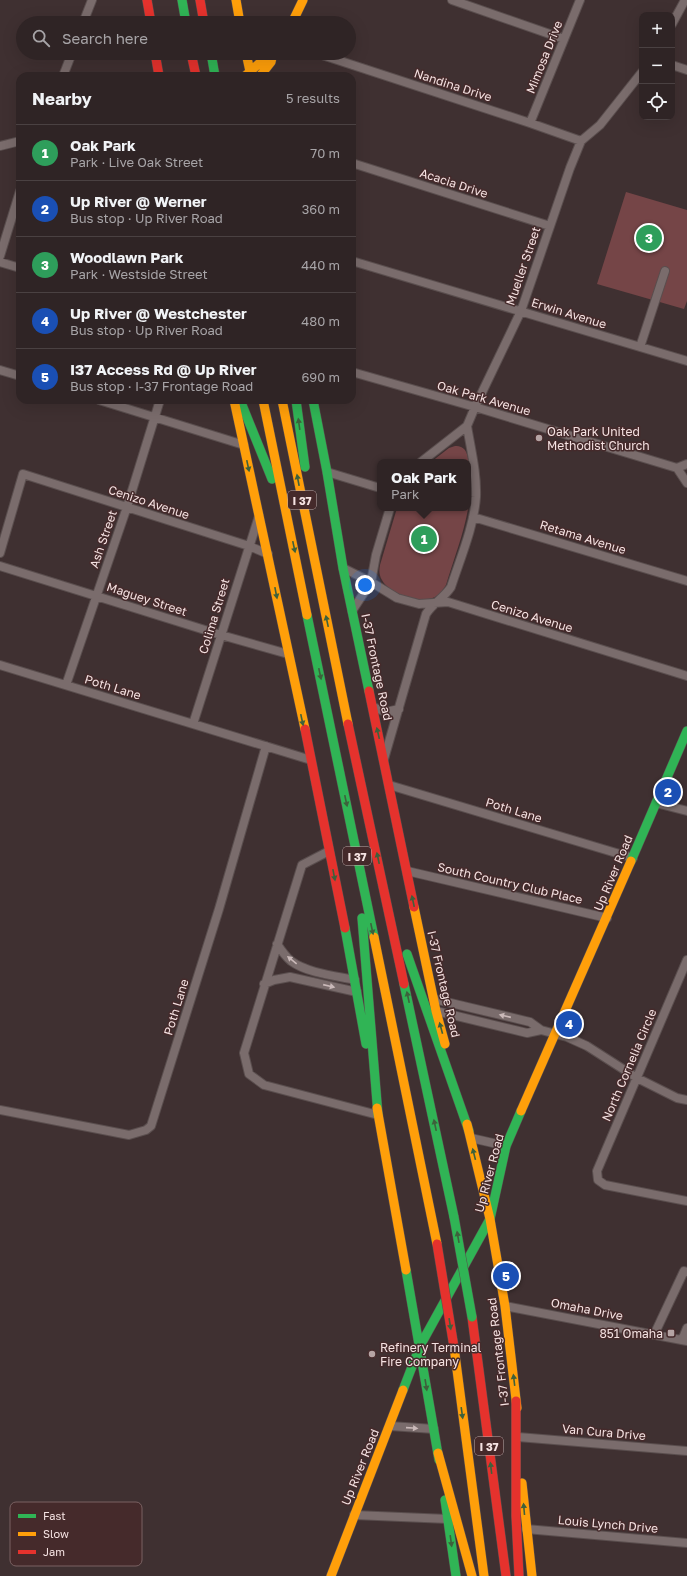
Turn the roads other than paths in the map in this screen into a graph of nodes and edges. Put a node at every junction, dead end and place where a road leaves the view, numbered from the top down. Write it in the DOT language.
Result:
graph roads {
  1 [pos="92,0"];
  2 [pos="147,0"];
  3 [pos="182,0"];
  4 [pos="200,0"];
  5 [pos="236,0"];
  6 [pos="303,0"];
  7 [pos="452,0"];
  8 [pos="580,0"];
  9 [pos="685,0"];
  10 [pos="86,16"];
  11 [pos="149,16"];
  12 [pos="185,16"];
  13 [pos="203,16"];
  14 [pos="239,16"];
  15 [pos="295,16"];
  16 [pos="675,18"];
  17 [pos="564,40"];
  18 [pos="69,60"];
  19 [pos="157,60"];
  20 [pos="193,60"];
  21 [pos="212,60"];
  22 [pos="247,60"];
  23 [pos="264,60"];
  24 [pos="271,60"];
  25 [pos="337,60"];
  26 [pos="675,66"];
  27 [pos="687,70"];
  28 [pos="65,72"];
  29 [pos="158,72"];
  30 [pos="195,72"];
  31 [pos="214,72"];
  32 [pos="248,72"];
  33 [pos="251,72"];
  34 [pos="263,72"];
  35 [pos="639,76"];
  36 [pos="530,123"];
  37 [pos="581,141"];
  38 [pos="16,142"];
  39 [pos="0,146"];
  40 [pos="356,164"];
  41 [pos="16,204"];
  42 [pos="550,226"];
  43 [pos="0,256"];
  44 [pos="356,261"];
  45 [pos="0,262"];
  46 [pos="16,267"];
  47 [pos="665,271"];
  48 [pos="521,311"];
  49 [pos="640,347"];
  50 [pos="687,361"];
  51 [pos="0,370"];
  52 [pos="356,373"];
  53 [pos="16,375"];
  54 [pos="112,404"];
  55 [pos="159,404"];
  56 [pos="235,404"];
  57 [pos="242,404"];
  58 [pos="264,404"];
  59 [pos="283,404"];
  60 [pos="296,404"];
  61 [pos="313,404"];
  62 [pos="475,407"];
  63 [pos="155,417"];
  64 [pos="467,426"];
  65 [pos="244,444"];
  66 [pos="425,459"];
  67 [pos="687,464"];
  68 [pos="677,468"];
  69 [pos="327,472"];
  70 [pos="687,483"];
  71 [pos="377,487"];
  72 [pos="127,507"];
  73 [pos="389,511"];
  74 [pos="259,516"];
  75 [pos="473,516"];
  76 [pos="288,519"];
  77 [pos="249,546"];
  78 [pos="0,553"];
  79 [pos="268,554"];
  80 [pos="0,566"];
  81 [pos="343,568"];
  82 [pos="687,581"];
  83 [pos="371,582"];
  84 [pos="97,596"];
  85 [pos="322,601"];
  86 [pos="436,603"];
  87 [pos="352,611"];
  88 [pos="221,636"];
  89 [pos="288,654"];
  90 [pos="0,665"];
  91 [pos="687,676"];
  92 [pos="66,685"];
  93 [pos="373,707"];
  94 [pos="398,709"];
  95 [pos="193,724"];
  96 [pos="687,731"];
  97 [pos="266,746"];
  98 [pos="384,759"];
  99 [pos="311,760"];
  100 [pos="389,785"];
  101 [pos="656,802"];
  102 [pos="687,811"];
  103 [pos="329,851"];
  104 [pos="633,858"];
  105 [pos="407,871"];
  106 [pos="362,877"];
  107 [pos="386,896"];
  108 [pos="607,918"];
  109 [pos="277,944"];
  110 [pos="687,960"];
  111 [pos="308,969"];
  112 [pos="305,980"];
  113 [pos="355,980"];
  114 [pos="264,984"];
  115 [pos="357,992"];
  116 [pos="434,999"];
  117 [pos="436,1011"];
  118 [pos="540,1030"];
  119 [pos="556,1034"];
  120 [pos="637,1078"];
  121 [pos="687,1100"];
  122 [pos="0,1110"];
  123 [pos="378,1115"];
  124 [pos="470,1134"];
  125 [pos="506,1146"];
  126 [pos="687,1200"];
  127 [pos="490,1219"];
  128 [pos="687,1272"];
  129 [pos="505,1306"];
  130 [pos="687,1328"];
  131 [pos="654,1335"];
  132 [pos="684,1341"];
  133 [pos="420,1346"];
  134 [pos="516,1401"];
  135 [pos="390,1426"];
  136 [pos="434,1429"];
  137 [pos="518,1437"];
  138 [pos="687,1452"];
  139 [pos="438,1453"];
  140 [pos="354,1515"];
  141 [pos="448,1519"];
  142 [pos="526,1529"];
  143 [pos="687,1543"];
  144 [pos="331,1576"];
  145 [pos="456,1576"];
  146 [pos="472,1576"];
  147 [pos="484,1576"];
  148 [pos="506,1576"];
  149 [pos="519,1576"];
  150 [pos="532,1576"];
  1 -- 10 [label="street"];
  2 -- 11 [label="main road"];
  3 -- 12 [label="main road"];
  4 -- 13 [label="main road"];
  5 -- 14 [label="main road"];
  6 -- 15 [label="main road"];
  7 -- 17 [label="street"];
  8 -- 17 [label="street, Mimosa Drive"];
  9 -- 16 [label="street"];
  17 -- 36 [label="street, Mimosa Drive"];
  18 -- 28 [label="street"];
  19 -- 29 [label="main road"];
  20 -- 30 [label="main road"];
  21 -- 31 [label="main road"];
  22 -- 32 [label="main road"];
  23 -- 33 [label="main road"];
  24 -- 34 [label="main road"];
  25 -- 36 [label="street, Nandina Drive"];
  26 -- 27 [label="street"];
  35 -- 37 [label="street, Mueller Street"];
  36 -- 37 [label="street, Nandina Drive"];
  37 -- 42 [label="street, Mueller Street"];
  38 -- 39 [label="street"];
  40 -- 42 [label="street, Acacia Drive"];
  41 -- 43 [label="street"];
  42 -- 48 [label="street, Mueller Street"];
  44 -- 48 [label="street, Erwin Avenue"];
  45 -- 46 [label="street"];
  47 -- 49 [label="street"];
  48 -- 49 [label="street, Erwin Avenue"];
  48 -- 62 [label="street, Mueller Street"];
  49 -- 50 [label="street, Erwin Avenue"];
  51 -- 53 [label="street"];
  52 -- 62 [label="street, Oak Park Avenue"];
  54 -- 63 [label="street"];
  55 -- 63 [label="street, Ash Street"];
  56 -- 65 [label="main road"];
  57 -- 76 [label="main road"];
  58 -- 76 [label="main road, I 37"];
  85 -- 59 [label="main road, I 37, one-way"];
  85 -- 60 [label="main road, one-way"];
  61 -- 69 [label="main road, I-37 Frontage Road"];
  62 -- 64 [label="street, Mueller Street"];
  62 -- 68 [label="street, Oak Park Avenue"];
  63 -- 65 [label="street"];
  63 -- 72 [label="street, Ash Street"];
  64 -- 66 [label="street, Mueller Street"];
  64 -- 75 [label="street"];
  65 -- 74 [label="main road, one-way"];
  67 -- 68 [label="street"];
  68 -- 70 [label="street"];
  69 -- 71 [label="street"];
  69 -- 81 [label="main road, I-37 Frontage Road"];
  72 -- 77 [label="street, Cenizo Avenue"];
  72 -- 78 [label="street, Cenizo Avenue"];
  72 -- 84 [label="street, Ash Street"];
  73 -- 83 [label="street"];
  74 -- 77 [label="street, Colima Street"];
  74 -- 79 [label="main road"];
  75 -- 82 [label="street, Retama Avenue"];
  75 -- 86 [label="street"];
  76 -- 106 [label="main road, I 37, one-way"];
  77 -- 79 [label="street, Cenizo Avenue"];
  77 -- 88 [label="street, Colima Street"];
  79 -- 89 [label="main road, one-way"];
  80 -- 84 [label="street, Maguey Street"];
  81 -- 83 [label="street, Cenizo Avenue"];
  81 -- 87 [label="main road, I-37 Frontage Road"];
  83 -- 86 [label="street, Cenizo Avenue"];
  83 -- 87 [label="street"];
  84 -- 88 [label="street, Maguey Street"];
  84 -- 92 [label="street, Ash Street"];
  107 -- 85 [label="main road, I 37, one-way"];
  86 -- 91 [label="street, Cenizo Avenue"];
  86 -- 94 [label="street"];
  87 -- 93 [label="main road, I-37 Frontage Road"];
  88 -- 89 [label="street, Maguey Street"];
  88 -- 95 [label="street, Colima Street"];
  89 -- 99 [label="main road, one-way"];
  90 -- 92 [label="street, Poth Lane"];
  92 -- 95 [label="street, Poth Lane"];
  93 -- 94 [label="street"];
  98 -- 93 [label="main road, I-37 Frontage Road, one-way"];
  94 -- 98 [label="street"];
  95 -- 97 [label="street, Poth Lane"];
  96 -- 101 [label="main road, Up River Road"];
  97 -- 99 [label="street, Poth Lane"];
  97 -- 122 [label="street, Poth Lane"];
  98 -- 100 [label="main road, I-37 Frontage Road"];
  99 -- 103 [label="main road"];
  100 -- 104 [label="street, Poth Lane"];
  100 -- 105 [label="main road, I-37 Frontage Road"];
  101 -- 102 [label="street"];
  101 -- 104 [label="main road, Up River Road"];
  103 -- 109 [label="street"];
  103 -- 113 [label="main road, one-way"];
  104 -- 108 [label="main road, Up River Road"];
  105 -- 108 [label="street, South Country Club Place"];
  116 -- 105 [label="main road, I-37 Frontage Road, one-way"];
  106 -- 123 [label="main road"];
  106 -- 147 [label="main road, I 37, one-way, bridge"];
  107 -- 124 [label="main road"];
  148 -- 107 [label="main road, I 37, one-way, bridge"];
  108 -- 119 [label="main road, Up River Road"];
  111 -- 109 [label="street, one-way"];
  109 -- 114 [label="street"];
  110 -- 120 [label="street, North Cornelia Circle"];
  111 -- 112 [label="street"];
  111 -- 113 [label="street"];
  112 -- 114 [label="street"];
  112 -- 115 [label="street, one-way"];
  113 -- 115 [label="main road"];
  114 -- 123 [label="street"];
  115 -- 123 [label="main road"];
  116 -- 117 [label="main road, I-37 Frontage Road"];
  118 -- 116 [label="street, one-way"];
  117 -- 118 [label="street"];
  124 -- 117 [label="main road, I-37 Frontage Road, one-way"];
  118 -- 119 [label="street"];
  119 -- 120 [label="street"];
  119 -- 125 [label="main road, Up River Road"];
  120 -- 121 [label="street"];
  120 -- 126 [label="street, North Cornelia Circle"];
  123 -- 133 [label="main road"];
  124 -- 125 [label="street"];
  127 -- 124 [label="main road, I-37 Frontage Road, one-way"];
  125 -- 127 [label="main road, Up River Road"];
  127 -- 129 [label="main road, I-37 Frontage Road"];
  127 -- 133 [label="main road, Up River Road"];
  128 -- 131 [label="street"];
  129 -- 131 [label="street, Omaha Drive"];
  134 -- 129 [label="main road, I-37 Frontage Road, one-way"];
  130 -- 132 [label="street"];
  131 -- 132 [label="street, Omaha Drive"];
  133 -- 135 [label="main road, Up River Road"];
  133 -- 136 [label="main road, one-way"];
  134 -- 137 [label="main road, I-37 Frontage Road"];
  134 -- 149 [label="main road"];
  135 -- 136 [label="street, one-way"];
  135 -- 140 [label="main road, Up River Road"];
  136 -- 139 [label="main road"];
  137 -- 138 [label="street, Van Cura Drive"];
  142 -- 137 [label="main road, I-37 Frontage Road, one-way"];
  139 -- 141 [label="main road"];
  139 -- 146 [label="main road"];
  140 -- 141 [label="street"];
  140 -- 144 [label="main road, Up River Road"];
  141 -- 145 [label="main road, one-way"];
  142 -- 143 [label="street, Louis Lynch Drive"];
  142 -- 150 [label="main road, I-37 Frontage Road"];
}
